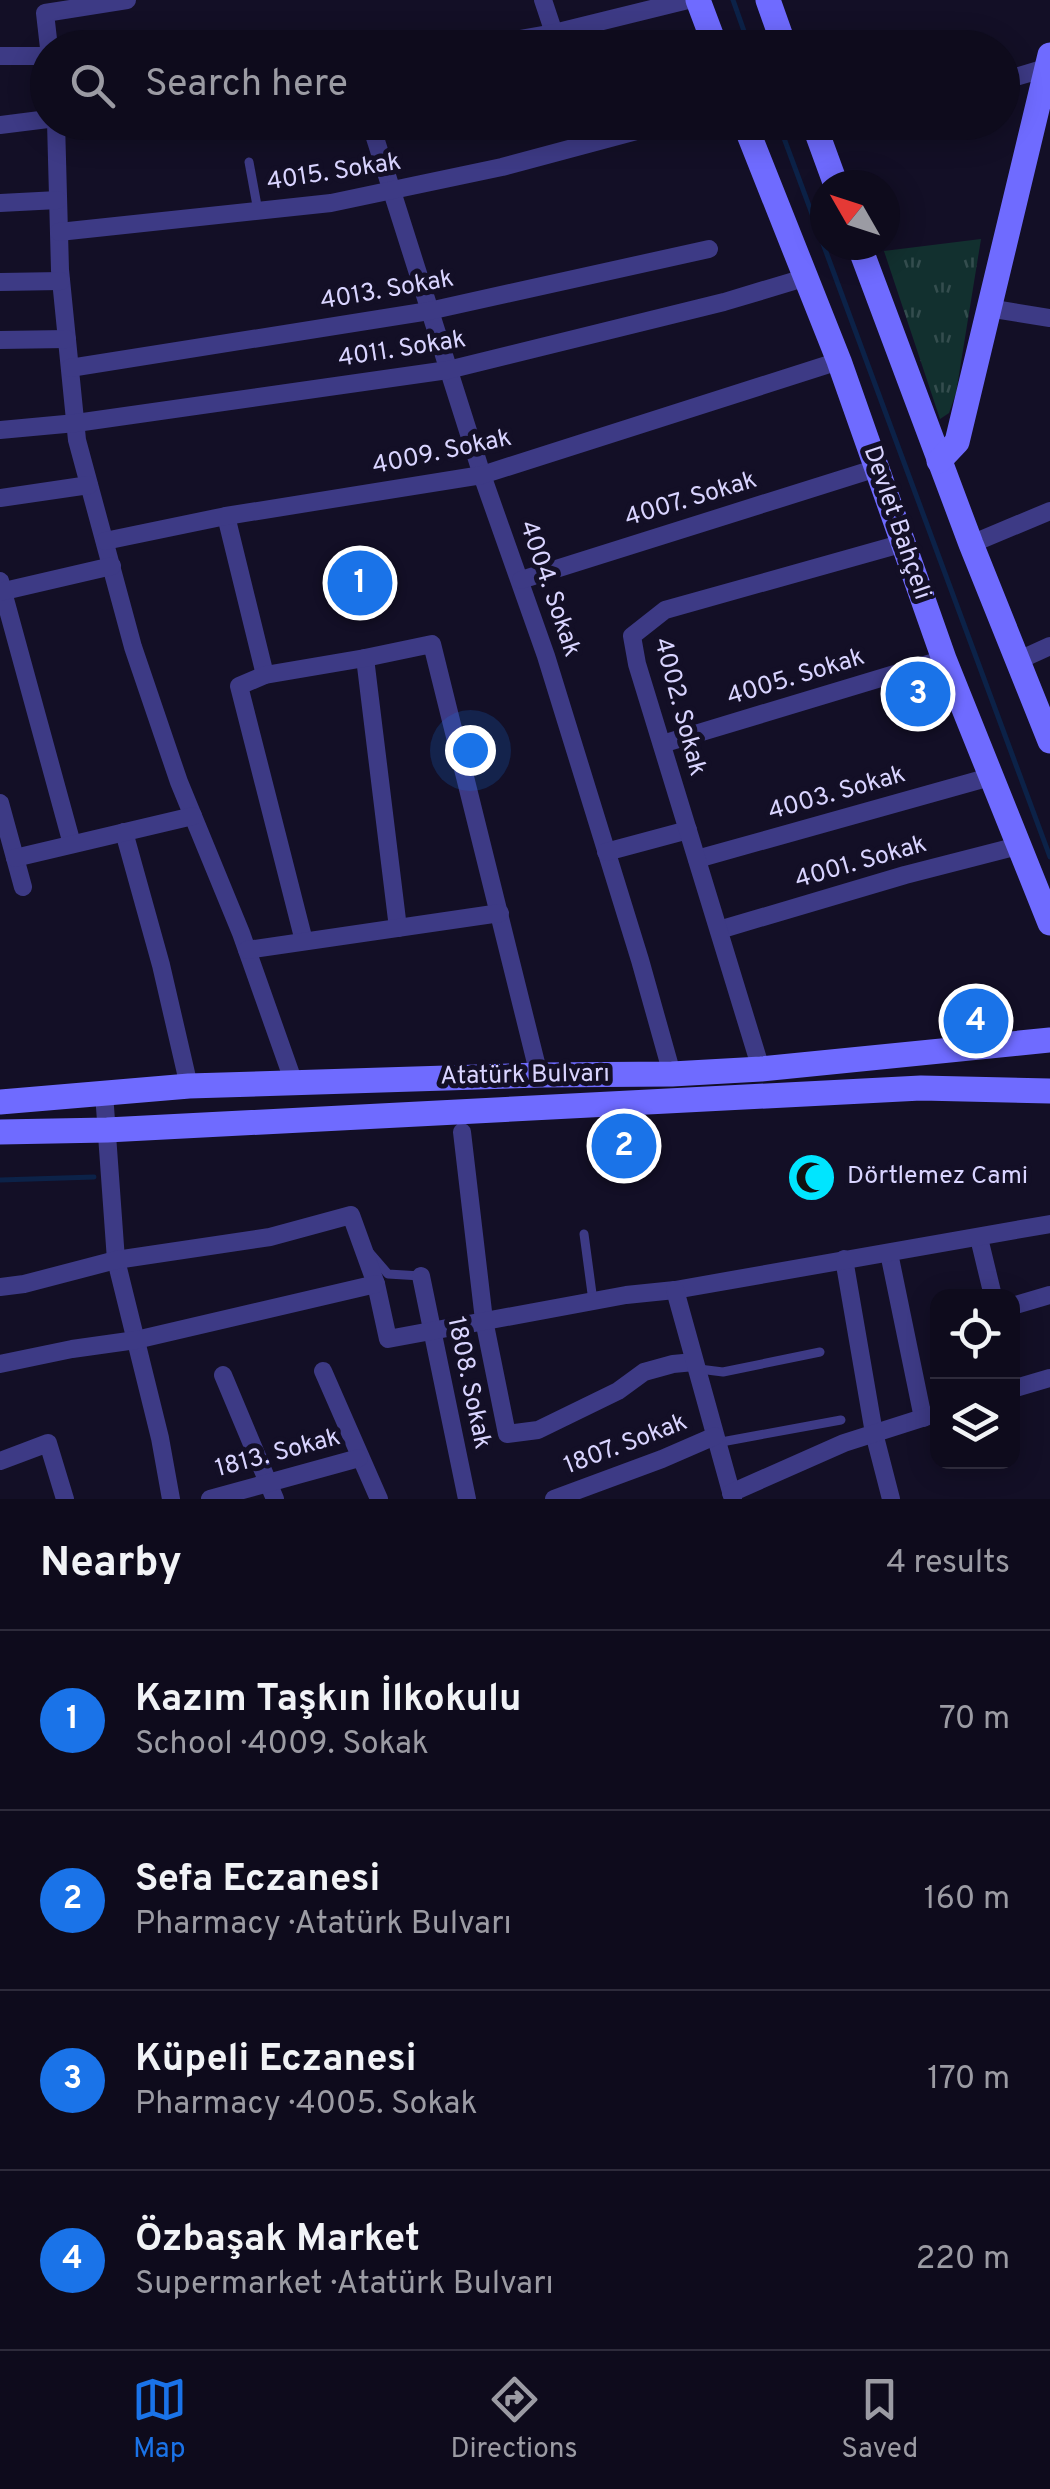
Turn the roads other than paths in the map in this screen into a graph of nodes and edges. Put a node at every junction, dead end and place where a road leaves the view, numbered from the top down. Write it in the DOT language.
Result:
graph roads {
  1 [pos="126,0"];
  2 [pos="543,0"];
  3 [pos="688,0"];
  4 [pos="698,0"];
  5 [pos="768,0"];
  6 [pos="47,30"];
  7 [pos="553,30"];
  8 [pos="566,30"];
  9 [pos="709,30"];
  10 [pos="779,30"];
  11 [pos="0,56"];
  12 [pos="30,56"];
  13 [pos="1048,64"];
  14 [pos="1020,75"];
  15 [pos="30,121"];
  16 [pos="0,125"];
  17 [pos="56,140"];
  18 [pos="376,140"];
  19 [pos="603,140"];
  20 [pos="751,140"];
  21 [pos="820,140"];
  22 [pos="249,162"];
  23 [pos="831,170"];
  24 [pos="392,190"];
  25 [pos="58,200"];
  26 [pos="0,203"];
  27 [pos="258,211"];
  28 [pos="59,232"];
  29 [pos="709,249"];
  30 [pos="864,260"];
  31 [pos="804,278"];
  32 [pos="61,281"];
  33 [pos="0,282"];
  34 [pos="988,308"];
  35 [pos="430,311"];
  36 [pos="1050,318"];
  37 [pos="67,339"];
  38 [pos="0,340"];
  39 [pos="838,361"];
  40 [pos="70,368"];
  41 [pos="448,370"];
  42 [pos="76,423"];
  43 [pos="0,430"];
  44 [pos="939,461"];
  45 [pos="877,468"];
  46 [pos="482,475"];
  47 [pos="90,484"];
  48 [pos="0,498"];
  49 [pos="1050,510"];
  50 [pos="226,516"];
  51 [pos="105,541"];
  52 [pos="904,543"];
  53 [pos="971,544"];
  54 [pos="112,566"];
  55 [pos="521,580"];
  56 [pos="1,588"];
  57 [pos="1050,646"];
  58 [pos="365,658"];
  59 [pos="944,660"];
  60 [pos="1017,661"];
  61 [pos="265,675"];
  62 [pos="1050,742"];
  63 [pos="662,744"];
  64 [pos="990,777"];
  65 [pos="0,803"];
  66 [pos="193,816"];
  67 [pos="688,830"];
  68 [pos="124,832"];
  69 [pos="72,844"];
  70 [pos="1018,846"];
  71 [pos="606,852"];
  72 [pos="15,858"];
  73 [pos="697,859"];
  74 [pos="23,887"];
  75 [pos="500,913"];
  76 [pos="1050,923"];
  77 [pos="398,928"];
  78 [pos="719,930"];
  79 [pos="304,941"];
  80 [pos="247,950"];
  81 [pos="1050,1040"];
  82 [pos="761,1068"];
  83 [pos="672,1074"];
  84 [pos="539,1075"];
  85 [pos="294,1083"];
  86 [pos="190,1086"];
  87 [pos="1050,1091"];
  88 [pos="104,1093"];
  89 [pos="0,1102"];
  90 [pos="107,1130"];
  91 [pos="0,1132"];
  92 [pos="462,1132"];
  93 [pos="1050,1224"];
  94 [pos="584,1234"];
  95 [pos="978,1238"];
  96 [pos="361,1242"];
  97 [pos="889,1253"];
  98 [pos="844,1259"];
  99 [pos="116,1260"];
  100 [pos="421,1276"];
  101 [pos="376,1284"];
  102 [pos="0,1287"];
  103 [pos="991,1289"];
  104 [pos="675,1290"];
  105 [pos="1050,1295"];
  106 [pos="593,1302"];
  107 [pos="1020,1304"];
  108 [pos="484,1320"];
  109 [pos="431,1330"];
  110 [pos="136,1340"];
  111 [pos="820,1352"];
  112 [pos="0,1364"];
  113 [pos="695,1365"];
  114 [pos="322,1372"];
  115 [pos="223,1374"];
  116 [pos="1050,1378"];
  117 [pos="1020,1387"];
  118 [pos="930,1415"];
  119 [pos="842,1420"];
  120 [pos="874,1434"];
  121 [pos="716,1440"];
  122 [pos="359,1458"];
  123 [pos="0,1460"];
  124 [pos="273,1491"];
  125 [pos="732,1496"];
  126 [pos="65,1499"];
  127 [pos="171,1499"];
  128 [pos="210,1499"];
  129 [pos="378,1499"];
  130 [pos="466,1499"];
  131 [pos="554,1499"];
  132 [pos="891,1499"];
  1 -- 6 [label="street"];
  2 -- 7 [label="street"];
  3 -- 8 [label="street"];
  4 -- 9 [label="main road"];
  5 -- 10 [label="main road"];
  11 -- 12 [label="street"];
  13 -- 14 [label="street"];
  13 -- 34 [label="main road"];
  15 -- 16 [label="street"];
  17 -- 25 [label="street"];
  18 -- 24 [label="street, 4004. Sokak"];
  19 -- 24 [label="street, 4015. Sokak"];
  20 -- 31 [label="main road, Devlet Bahçeli"];
  21 -- 23 [label="main road"];
  22 -- 27 [label="lane"];
  24 -- 27 [label="street, 4015. Sokak"];
  24 -- 35 [label="street, 4004. Sokak"];
  25 -- 26 [label="street"];
  25 -- 28 [label="street"];
  27 -- 28 [label="street, 4015. Sokak"];
  28 -- 32 [label="street"];
  29 -- 35 [label="street, 4013. Sokak"];
  30 -- 44 [label="main road"];
  31 -- 39 [label="main road, Devlet Bahçeli"];
  31 -- 41 [label="street, 4011. Sokak"];
  32 -- 33 [label="street"];
  32 -- 37 [label="street"];
  34 -- 36 [label="street"];
  34 -- 44 [label="main road"];
  35 -- 40 [label="street, 4013. Sokak"];
  35 -- 41 [label="street, 4004. Sokak"];
  37 -- 38 [label="street"];
  37 -- 40 [label="street"];
  39 -- 45 [label="main road, Devlet Bahçeli"];
  39 -- 46 [label="street, 4009. Sokak"];
  40 -- 42 [label="street"];
  41 -- 42 [label="street, 4011. Sokak"];
  41 -- 46 [label="street, 4004. Sokak"];
  42 -- 43 [label="street, 4011. Sokak"];
  42 -- 47 [label="street"];
  44 -- 53 [label="main road"];
  45 -- 52 [label="main road, Devlet Bahçeli"];
  45 -- 55 [label="street, 4007. Sokak"];
  46 -- 50 [label="street, 4009. Sokak"];
  46 -- 55 [label="street, 4004. Sokak"];
  47 -- 48 [label="street"];
  47 -- 51 [label="street"];
  49 -- 53 [label="street"];
  50 -- 51 [label="street, 4009. Sokak"];
  50 -- 61 [label="street"];
  51 -- 54 [label="street"];
  52 -- 59 [label="main road, Devlet Bahçeli"];
  52 -- 63 [label="street, 4002. Sokak"];
  53 -- 60 [label="main road"];
  54 -- 56 [label="street"];
  54 -- 66 [label="street"];
  55 -- 71 [label="street, 4004. Sokak"];
  56 -- 69 [label="street"];
  57 -- 60 [label="street"];
  58 -- 61 [label="street"];
  58 -- 75 [label="street"];
  58 -- 77 [label="street"];
  59 -- 63 [label="street, 4005. Sokak"];
  59 -- 64 [label="main road, Devlet Bahçeli"];
  60 -- 62 [label="main road"];
  61 -- 79 [label="street"];
  63 -- 67 [label="street, 4002. Sokak"];
  64 -- 70 [label="main road, Devlet Bahçeli"];
  64 -- 73 [label="street, 4003. Sokak"];
  65 -- 72 [label="street"];
  66 -- 68 [label="street"];
  66 -- 80 [label="street"];
  67 -- 71 [label="street"];
  67 -- 73 [label="street, 4002. Sokak"];
  68 -- 69 [label="street"];
  68 -- 86 [label="street"];
  69 -- 72 [label="street"];
  70 -- 76 [label="main road, Devlet Bahçeli"];
  70 -- 78 [label="street, 4001. Sokak"];
  71 -- 83 [label="street, 4004. Sokak"];
  72 -- 74 [label="street"];
  73 -- 78 [label="street, 4002. Sokak"];
  75 -- 77 [label="street"];
  75 -- 84 [label="street"];
  77 -- 79 [label="street"];
  78 -- 82 [label="street, 4002. Sokak"];
  79 -- 80 [label="street"];
  80 -- 85 [label="street"];
  81 -- 82 [label="main road, Atatürk Bulvarı"];
  82 -- 83 [label="main road, Atatürk Bulvarı"];
  83 -- 84 [label="main road, Atatürk Bulvarı"];
  84 -- 85 [label="main road, Atatürk Bulvarı"];
  85 -- 86 [label="main road, Atatürk Bulvarı"];
  86 -- 88 [label="main road, Atatürk Bulvarı"];
  87 -- 90 [label="main road, Atatürk Bulvarı"];
  88 -- 89 [label="main road, Atatürk Bulvarı"];
  88 -- 90 [label="street"];
  90 -- 91 [label="main road, Atatürk Bulvarı"];
  90 -- 99 [label="street"];
  92 -- 108 [label="street"];
  93 -- 95 [label="street"];
  94 -- 106 [label="lane"];
  95 -- 97 [label="street"];
  95 -- 103 [label="street"];
  96 -- 99 [label="street"];
  96 -- 100 [label="lane"];
  96 -- 101 [label="street"];
  97 -- 98 [label="street"];
  97 -- 118 [label="street"];
  98 -- 104 [label="street"];
  98 -- 120 [label="street"];
  99 -- 102 [label="street"];
  99 -- 110 [label="street"];
  100 -- 109 [label="street, 1808. Sokak"];
  101 -- 109 [label="street"];
  101 -- 110 [label="street"];
  104 -- 106 [label="street"];
  104 -- 113 [label="street"];
  105 -- 107 [label="street"];
  106 -- 108 [label="street"];
  108 -- 109 [label="street"];
  108 -- 113 [label="street"];
  109 -- 130 [label="street, 1808. Sokak"];
  110 -- 112 [label="street"];
  110 -- 127 [label="street"];
  111 -- 113 [label="lane"];
  113 -- 121 [label="street"];
  114 -- 122 [label="street"];
  115 -- 124 [label="street"];
  116 -- 117 [label="street"];
  118 -- 120 [label="street"];
  119 -- 121 [label="lane"];
  120 -- 125 [label="street"];
  120 -- 132 [label="street"];
  121 -- 125 [label="street"];
  121 -- 131 [label="street, 1807. Sokak"];
  122 -- 124 [label="street, 1813. Sokak"];
  122 -- 129 [label="street"];
  123 -- 126 [label="street"];
  124 -- 128 [label="street, 1813. Sokak"];
}
